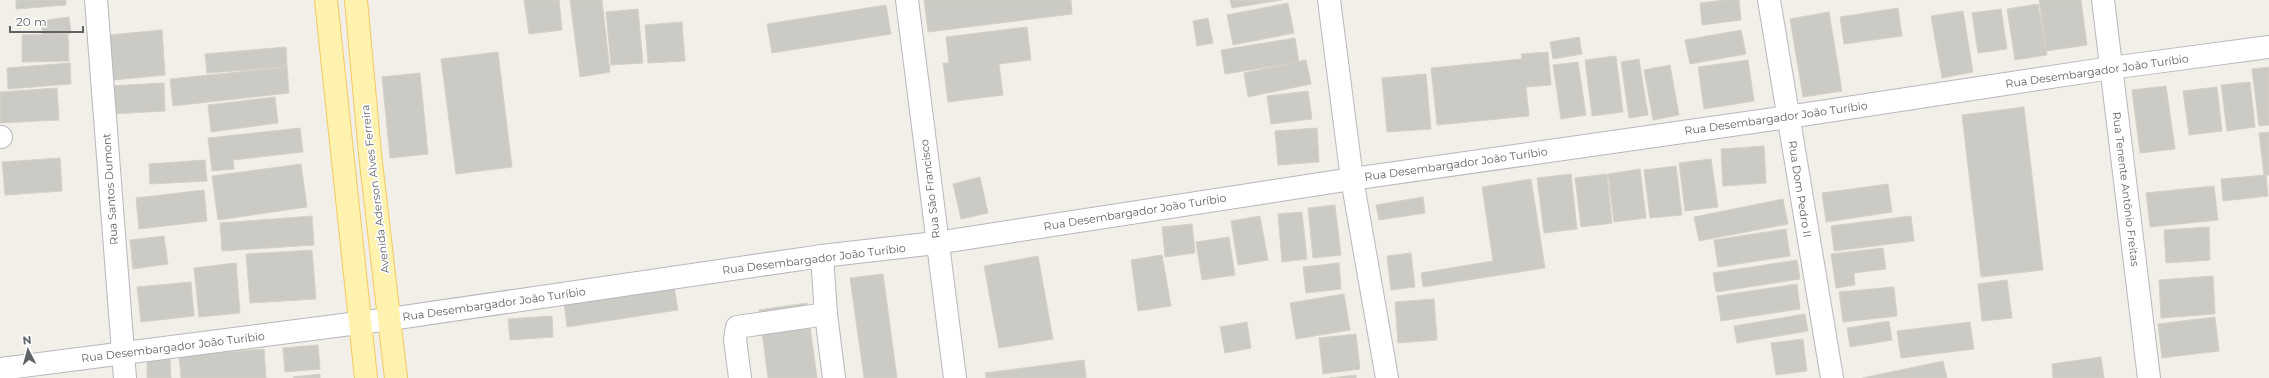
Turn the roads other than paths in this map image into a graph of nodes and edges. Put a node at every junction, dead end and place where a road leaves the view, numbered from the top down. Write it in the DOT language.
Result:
graph roads {
  1 [pos="96,0"];
  2 [pos="326,0"];
  3 [pos="356,0"];
  4 [pos="907,0"];
  5 [pos="1329,0"];
  6 [pos="1769,0"];
  7 [pos="2103,0"];
  8 [pos="2269,47"];
  9 [pos="2111,68"];
  10 [pos="1788,117"];
  11 [pos="1352,179"];
  12 [pos="936,243"];
  13 [pos="822,256"];
  14 [pos="826,314"];
  15 [pos="390,319"];
  16 [pos="360,322"];
  17 [pos="122,355"];
  18 [pos="0,369"];
  19 [pos="124,378"];
  20 [pos="366,378"];
  21 [pos="396,378"];
  22 [pos="740,378"];
  23 [pos="834,378"];
  24 [pos="955,378"];
  25 [pos="1387,378"];
  26 [pos="1832,378"];
  27 [pos="2149,378"];
  1 -- 17 [label="street, Rua Santos Dumont"];
  2 -- 16 [label="main road"];
  3 -- 15 [label="main road, Avenida Aderson Alves Ferreira"];
  4 -- 12 [label="street, Rua São Francisco"];
  5 -- 11 [label="street"];
  6 -- 10 [label="street, Rua Dom Pedro II"];
  7 -- 9 [label="street, Rua Tenente Antônio Freitas"];
  8 -- 9 [label="street, Rua Desembargador João Turíbio"];
  9 -- 10 [label="street, Rua Desembargador João Turíbio"];
  9 -- 27 [label="street, Rua Tenente Antônio Freitas"];
  10 -- 11 [label="street, Rua Desembargador João Turíbio"];
  10 -- 26 [label="street, Rua Dom Pedro II"];
  11 -- 12 [label="street, Rua Desembargador João Turíbio"];
  11 -- 25 [label="street"];
  12 -- 13 [label="street, Rua Desembargador João Turíbio"];
  12 -- 24 [label="street, Rua São Francisco"];
  13 -- 14 [label="street"];
  13 -- 15 [label="street, Rua Desembargador João Turíbio"];
  14 -- 22 [label="street"];
  14 -- 23 [label="street"];
  15 -- 16 [label="street, Rua Desembargador João Turíbio"];
  15 -- 21 [label="main road, Avenida Aderson Alves Ferreira"];
  16 -- 17 [label="street, Rua Desembargador João Turíbio"];
  16 -- 20 [label="main road"];
  17 -- 18 [label="street, Rua Desembargador João Turíbio"];
  17 -- 19 [label="street, Rua Santos Dumont"];
}
